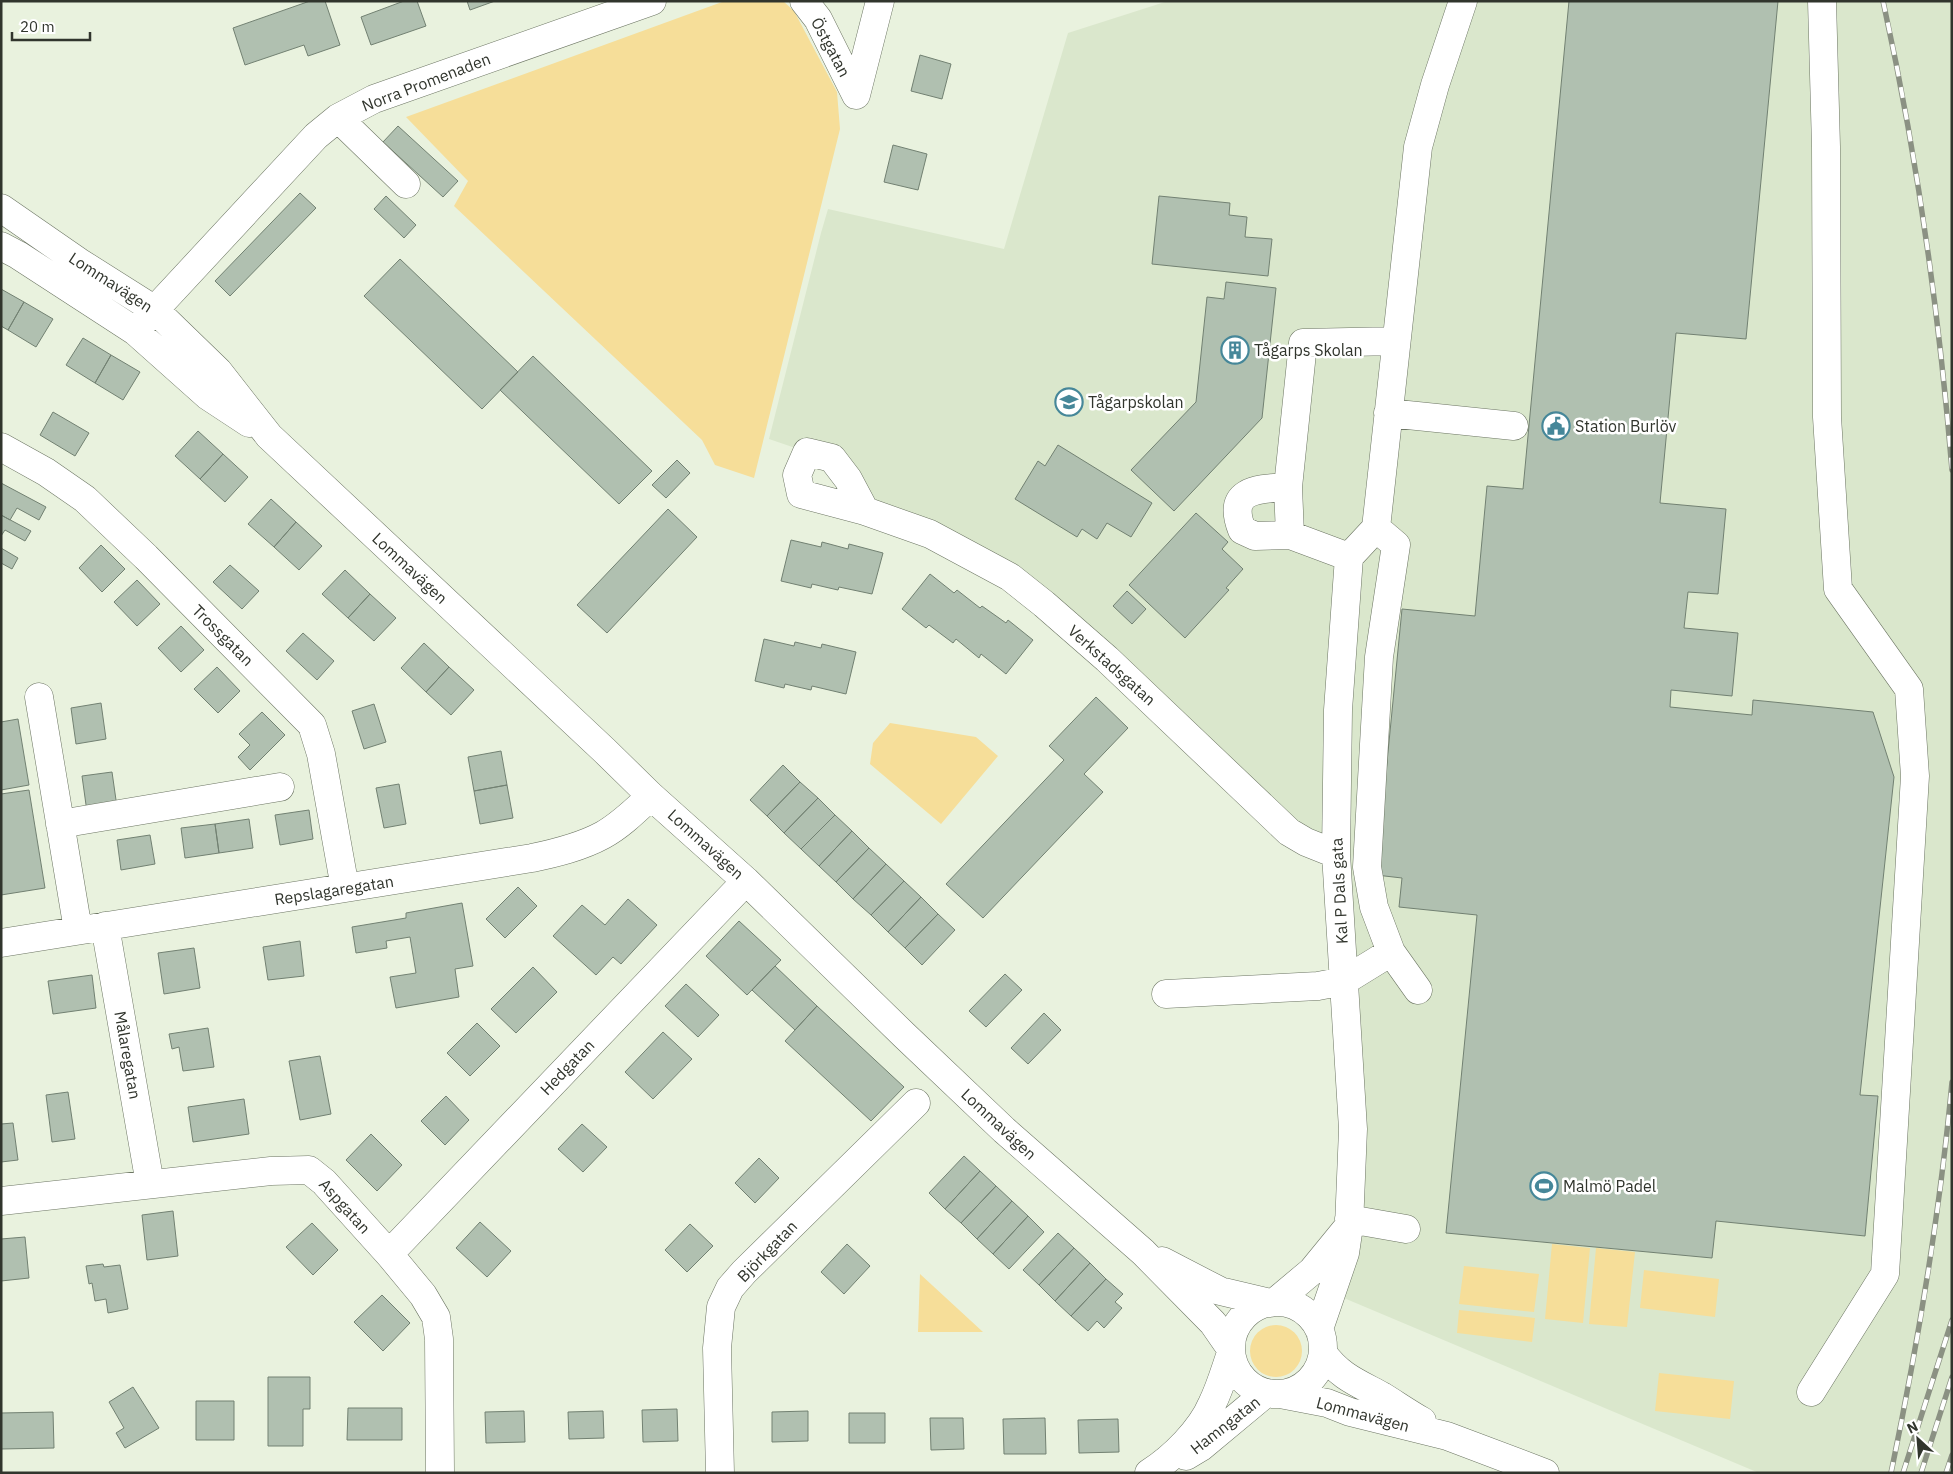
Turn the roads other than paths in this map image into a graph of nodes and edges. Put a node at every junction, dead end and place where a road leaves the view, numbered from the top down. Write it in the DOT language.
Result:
graph roads {
  1 [pos="652,1"];
  2 [pos="804,1"];
  3 [pos="880,1"];
  4 [pos="1463,1"];
  5 [pos="1822,1"];
  6 [pos="338,118"];
  7 [pos="406,184"];
  8 [pos="1,208"];
  9 [pos="1,246"];
  10 [pos="154,310"];
  11 [pos="135,331"];
  12 [pos="1396,341"];
  13 [pos="1388,413"];
  14 [pos="1514,426"];
  15 [pos="269,436"];
  16 [pos="1,447"];
  17 [pos="1288,487"];
  18 [pos="865,511"];
  19 [pos="1376,528"];
  20 [pos="1290,535"];
  21 [pos="1349,556"];
  22 [pos="39,697"];
  23 [pos="280,787"];
  24 [pos="651,796"];
  25 [pos="60,824"];
  26 [pos="1336,854"];
  27 [pos="746,880"];
  28 [pos="344,888"];
  29 [pos="105,926"];
  30 [pos="78,930"];
  31 [pos="1,943"];
  32 [pos="1391,952"];
  33 [pos="1344,982"];
  34 [pos="1418,990"];
  35 [pos="1166,994"];
  36 [pos="916,1104"];
  37 [pos="150,1184"];
  38 [pos="1,1200"];
  39 [pos="1349,1223"];
  40 [pos="1406,1229"];
  41 [pos="1143,1252"];
  42 [pos="388,1254"];
  43 [pos="1272,1302"];
  44 [pos="1321,1341"];
  45 [pos="1231,1351"];
  46 [pos="1811,1392"];
  47 [pos="1273,1394"];
  48 [pos="1446,1436"];
  49 [pos="1153,1470"];
  50 [pos="440,1473"];
  51 [pos="720,1473"];
  52 [pos="1545,1473"];
  1 -- 6 [label="street, Norra Promenaden"];
  2 -- 3 [label="street, Östgatan"];
  4 -- 12 [label="street"];
  5 -- 46 [label="street"];
  6 -- 7 [label="street"];
  6 -- 10 [label="street, Norra Promenaden"];
  8 -- 10 [label="street, Lommavägen"];
  9 -- 11 [label="street, Lommavägen"];
  10 -- 11 [label="street, Norra Promenaden"];
  10 -- 15 [label="street, Lommavägen"];
  11 -- 15 [label="street, Lommavägen"];
  12 -- 13 [label="street"];
  12 -- 17 [label="street"];
  13 -- 14 [label="street"];
  13 -- 19 [label="street"];
  15 -- 24 [label="street, Lommavägen"];
  16 -- 28 [label="street, Trossgatan"];
  17 -- 20 [label="street"];
  17 -- 20 [label="street"];
  18 -- 26 [label="street, Verkstadsgatan"];
  19 -- 21 [label="street"];
  19 -- 32 [label="street"];
  20 -- 21 [label="street"];
  21 -- 26 [label="street, Kal P Dals gata"];
  22 -- 25 [label="street"];
  23 -- 25 [label="street"];
  24 -- 27 [label="street, Lommavägen"];
  24 -- 28 [label="street, Repslagaregatan"];
  25 -- 30 [label="street"];
  26 -- 33 [label="street, Kal P Dals gata"];
  27 -- 41 [label="street, Lommavägen"];
  27 -- 42 [label="street, Hedgatan"];
  28 -- 29 [label="street, Repslagaregatan"];
  29 -- 30 [label="street, Repslagaregatan"];
  29 -- 37 [label="street, Målaregatan"];
  30 -- 31 [label="street, Repslagaregatan"];
  32 -- 33 [label="street"];
  32 -- 34 [label="street"];
  33 -- 35 [label="street"];
  33 -- 39 [label="street, Kal P Dals gata"];
  36 -- 51 [label="street, Björkgatan"];
  37 -- 38 [label="street, Aspgatan"];
  37 -- 42 [label="street, Aspgatan"];
  39 -- 40 [label="street"];
  39 -- 43 [label="street"];
  39 -- 44 [label="street, Kal P Dals gata"];
  41 -- 43 [label="street, Lommavägen"];
  41 -- 45 [label="street, Lommavägen"];
  42 -- 50 [label="street, Aspgatan"];
  43 -- 44 [label="street, Lommavägen"];
  43 -- 45 [label="street"];
  44 -- 47 [label="street, Lommavägen"];
  44 -- 48 [label="street, Lommavägen"];
  45 -- 47 [label="street, Lommavägen"];
  45 -- 49 [label="street, Hamngatan"];
  47 -- 48 [label="street, Lommavägen"];
  47 -- 49 [label="street, Hamngatan"];
  48 -- 52 [label="street, Lommavägen"];
}
